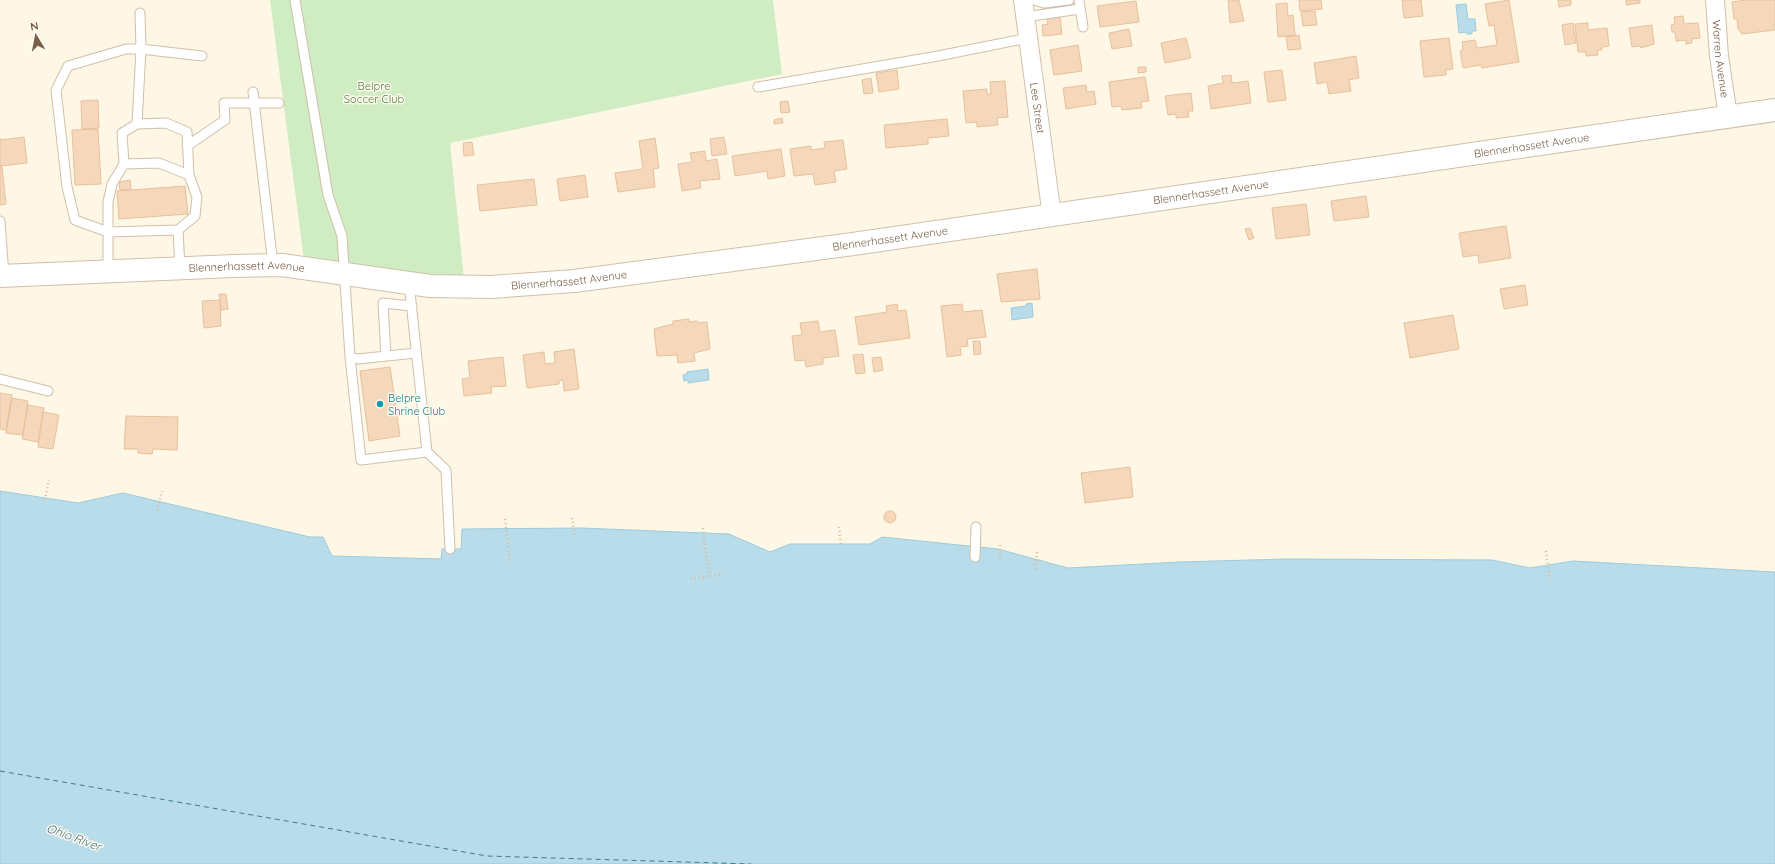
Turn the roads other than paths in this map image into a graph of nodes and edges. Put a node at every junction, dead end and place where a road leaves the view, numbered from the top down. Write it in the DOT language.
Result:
graph roads {
  1 [pos="295,0"];
  2 [pos="1034,0"];
  3 [pos="1069,0"];
  4 [pos="1715,0"];
  5 [pos="1080,5"];
  6 [pos="1024,9"];
  7 [pos="140,13"];
  8 [pos="1083,27"];
  9 [pos="1028,38"];
  10 [pos="142,49"];
  11 [pos="202,56"];
  12 [pos="758,87"];
  13 [pos="253,92"];
  14 [pos="255,102"];
  15 [pos="279,103"];
  16 [pos="1775,110"];
  17 [pos="1728,117"];
  18 [pos="137,124"];
  19 [pos="187,146"];
  20 [pos="124,164"];
  21 [pos="189,175"];
  22 [pos="1050,216"];
  23 [pos="0,221"];
  24 [pos="178,230"];
  25 [pos="108,232"];
  26 [pos="273,265"];
  27 [pos="180,268"];
  28 [pos="108,271"];
  29 [pos="344,273"];
  30 [pos="2,276"];
  31 [pos="409,283"];
  32 [pos="412,306"];
  33 [pos="416,353"];
  34 [pos="386,356"];
  35 [pos="350,357"];
  36 [pos="0,379"];
  37 [pos="48,391"];
  38 [pos="427,452"];
  39 [pos="976,527"];
  40 [pos="450,549"];
  41 [pos="975,557"];
  1 -- 29 [label="lane"];
  2 -- 3 [label="lane"];
  4 -- 17 [label="street, Warren Avenue"];
  5 -- 6 [label="lane"];
  5 -- 8 [label="lane"];
  6 -- 9 [label="street, Lee Street"];
  7 -- 10 [label="lane"];
  9 -- 12 [label="lane"];
  9 -- 22 [label="street, Lee Street"];
  10 -- 11 [label="lane"];
  10 -- 18 [label="lane"];
  10 -- 25 [label="lane"];
  13 -- 14 [label="lane"];
  14 -- 15 [label="lane"];
  14 -- 19 [label="lane"];
  14 -- 26 [label="lane"];
  16 -- 17 [label="street, Blennerhassett Avenue"];
  17 -- 22 [label="street, Blennerhassett Avenue"];
  18 -- 19 [label="lane"];
  18 -- 20 [label="lane"];
  19 -- 21 [label="lane"];
  20 -- 21 [label="lane"];
  20 -- 25 [label="lane"];
  21 -- 24 [label="lane"];
  22 -- 31 [label="street, Blennerhassett Avenue"];
  23 -- 30 [label="lane"];
  24 -- 25 [label="lane"];
  24 -- 27 [label="lane"];
  25 -- 28 [label="lane"];
  26 -- 27 [label="street, Blennerhassett Avenue"];
  26 -- 29 [label="street, Blennerhassett Avenue"];
  27 -- 28 [label="street, Blennerhassett Avenue"];
  28 -- 30 [label="street, Blennerhassett Avenue"];
  29 -- 31 [label="street, Blennerhassett Avenue"];
  29 -- 35 [label="lane"];
  31 -- 32 [label="lane"];
  32 -- 33 [label="lane"];
  32 -- 34 [label="lane"];
  33 -- 34 [label="lane"];
  33 -- 38 [label="lane"];
  34 -- 35 [label="lane"];
  35 -- 38 [label="lane"];
  36 -- 37 [label="lane"];
  38 -- 40 [label="lane"];
  39 -- 41 [label="lane"];
}
